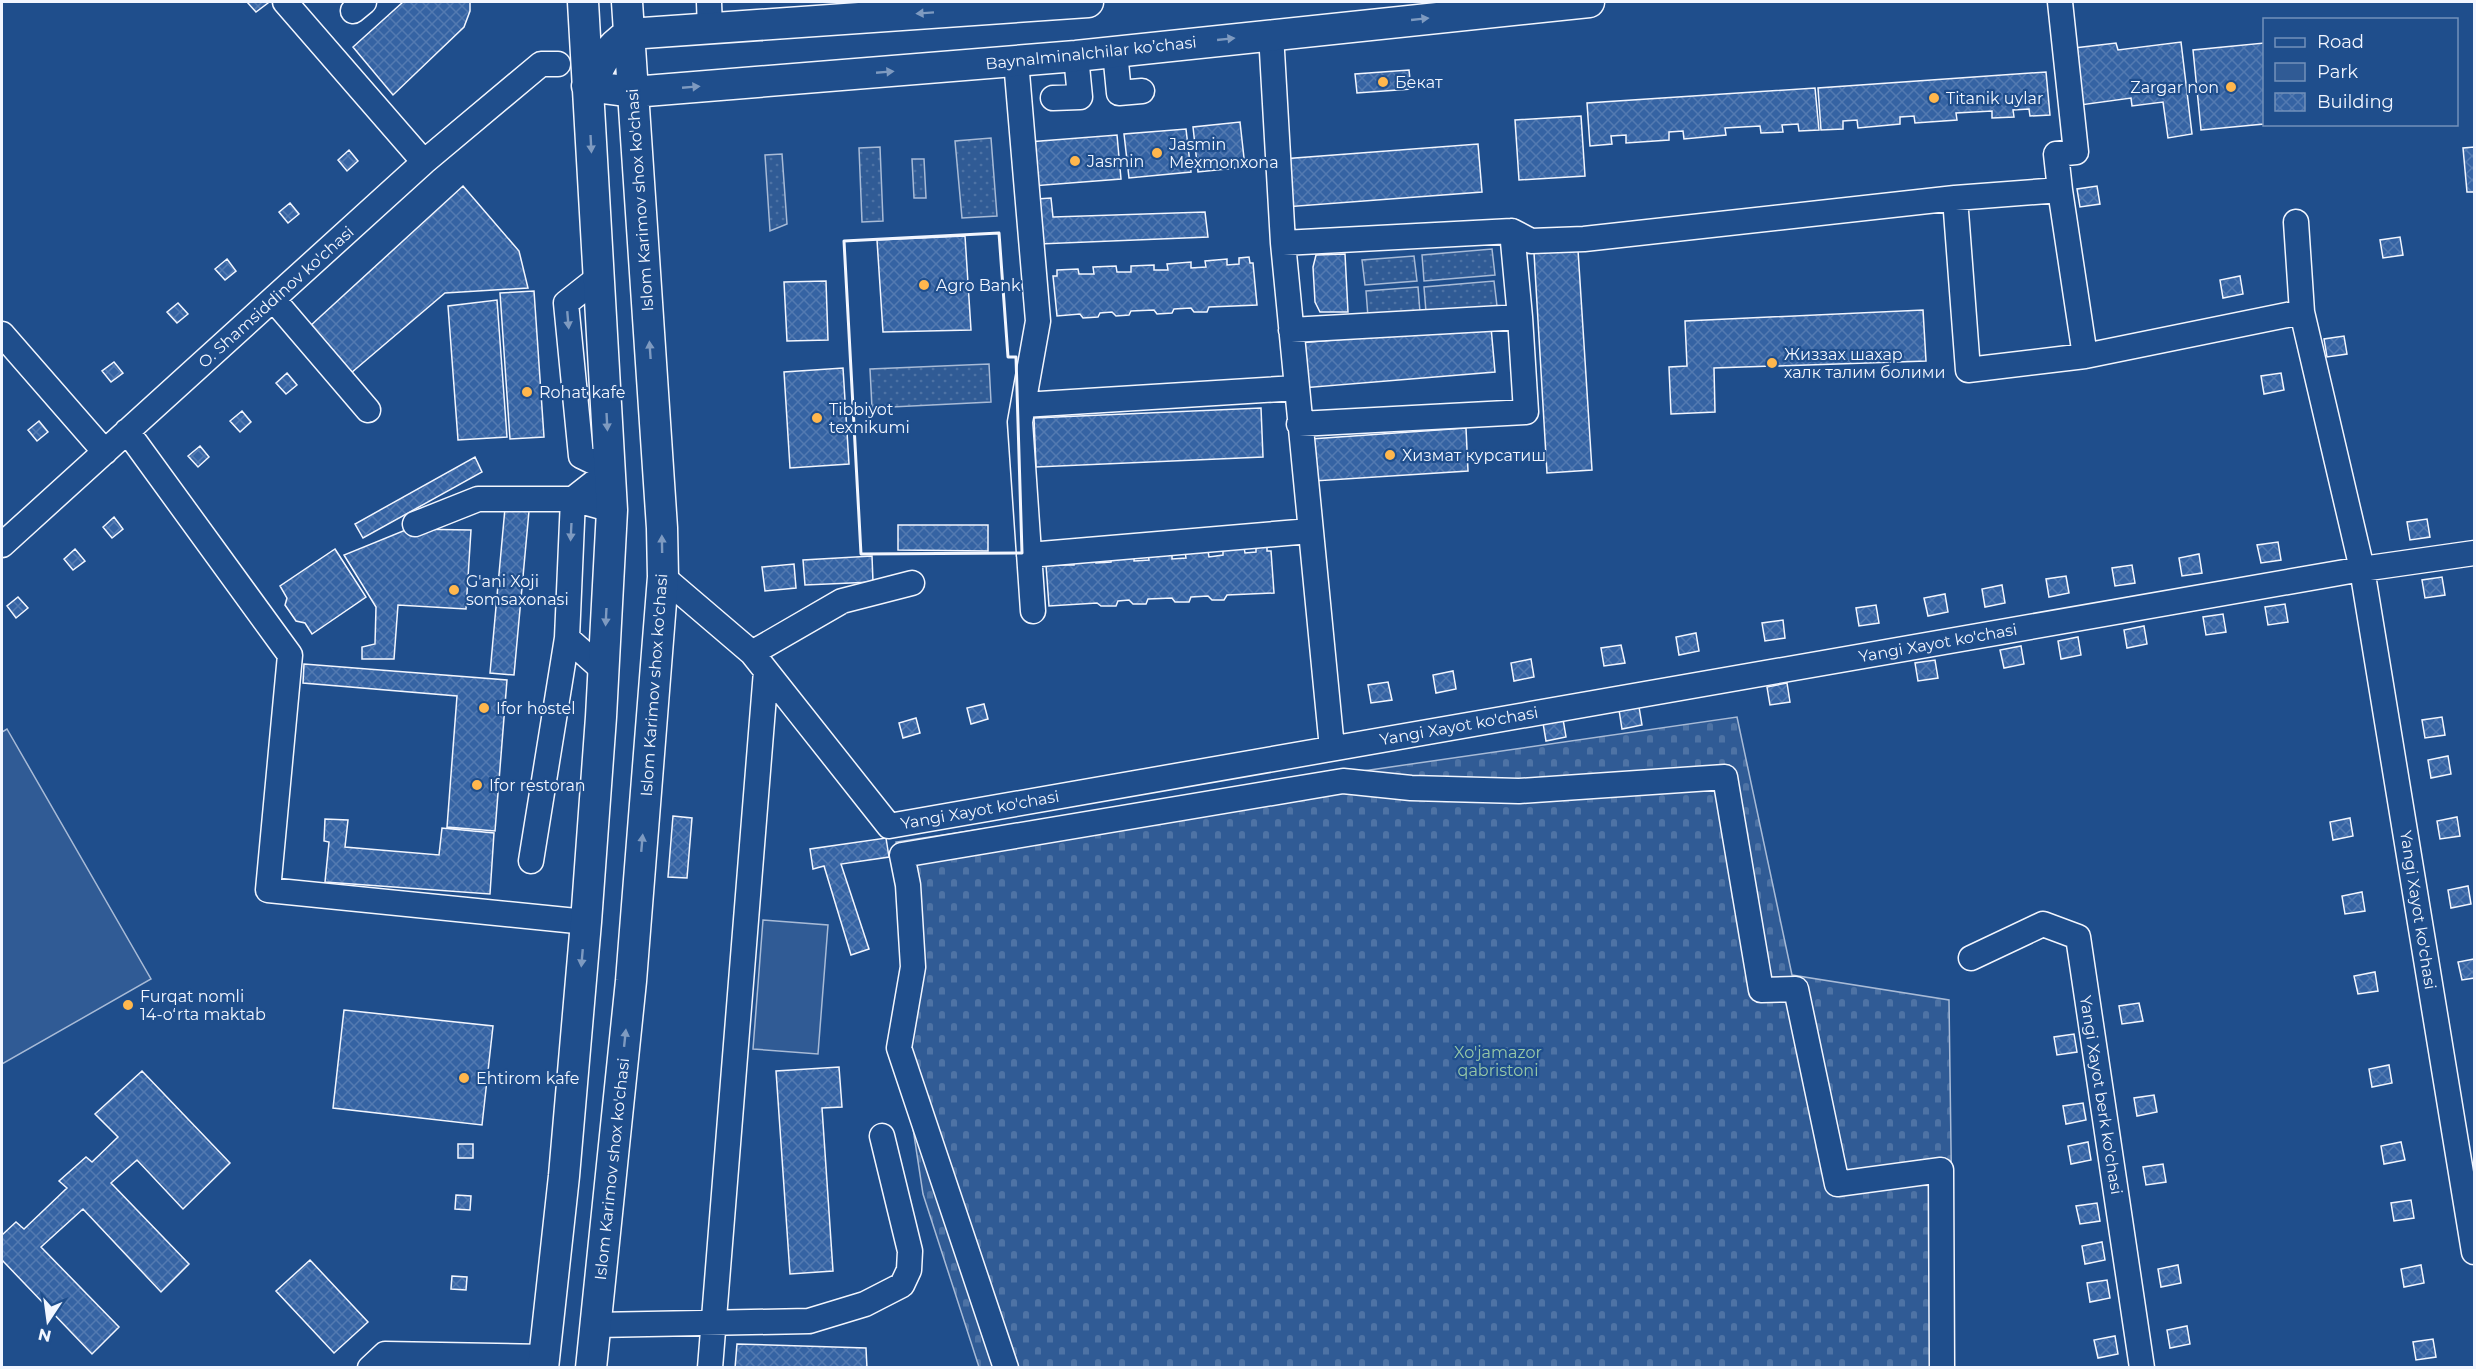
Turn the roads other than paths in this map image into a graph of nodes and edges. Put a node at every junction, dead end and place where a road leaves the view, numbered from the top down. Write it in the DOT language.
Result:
graph roads {
  1 [pos="285,2"];
  2 [pos="583,2"];
  3 [pos="627,2"];
  4 [pos="1088,2"];
  5 [pos="1589,2"];
  6 [pos="2060,2"];
  7 [pos="710,15"];
  8 [pos="629,34"];
  9 [pos="1271,34"];
  10 [pos="585,36"];
  11 [pos="1115,52"];
  12 [pos="1076,56"];
  13 [pos="1016,61"];
  14 [pos="558,64"];
  15 [pos="1142,91"];
  16 [pos="633,92"];
  17 [pos="590,95"];
  18 [pos="1053,98"];
  19 [pos="424,162"];
  20 [pos="2060,190"];
  21 [pos="1955,198"];
  22 [pos="2296,222"];
  23 [pos="1512,231"];
  24 [pos="1283,243"];
  25 [pos="273,299"];
  26 [pos="2302,312"];
  27 [pos="1520,317"];
  28 [pos="1291,330"];
  29 [pos="2,334"];
  30 [pos="2085,356"];
  31 [pos="1296,388"];
  32 [pos="1023,405"];
  33 [pos="368,410"];
  34 [pos="1299,424"];
  35 [pos="127,431"];
  36 [pos="105,452"];
  37 [pos="610,470"];
  38 [pos="573,500"];
  39 [pos="612,510"];
  40 [pos="415,524"];
  41 [pos="1310,531"];
  42 [pos="2,545"];
  43 [pos="2475,553"];
  44 [pos="1029,555"];
  45 [pos="2362,569"];
  46 [pos="663,577"];
  47 [pos="912,583"];
  48 [pos="1033,611"];
  49 [pos="567,638"];
  50 [pos="759,662"];
  51 [pos="603,670"];
  52 [pos="1332,748"];
  53 [pos="531,861"];
  54 [pos="586,922"];
  55 [pos="1971,958"];
  56 [pos="882,1136"];
  57 [pos="564,1176"];
  58 [pos="611,1181"];
  59 [pos="2475,1252"];
  60 [pos="715,1322"];
  61 [pos="596,1325"];
  62 [pos="545,1364"];
  63 [pos="370,1368"];
  64 [pos="584,1368"];
  65 [pos="591,1368"];
  66 [pos="710,1368"];
  67 [pos="1006,1368"];
  68 [pos="1942,1368"];
  69 [pos="2142,1368"];
  1 -- 19 [label="street"];
  2 -- 10 [label="main road"];
  3 -- 8 [label="main road, Islom Karimov shox ko'chasi"];
  4 -- 7 [label="main road, one-way"];
  9 -- 5 [label="main road, Baynalminalchilar ko’chasi, one-way"];
  6 -- 20 [label="street"];
  7 -- 8 [label="main road"];
  8 -- 10 [label="main road"];
  8 -- 16 [label="main road, Islom Karimov shox ko'chasi"];
  8 -- 17 [label="main road"];
  11 -- 9 [label="main road, Baynalminalchilar ko’chasi, one-way"];
  9 -- 24 [label="street"];
  10 -- 14 [label="street"];
  10 -- 17 [label="main road"];
  11 -- 12 [label="main road, Baynalminalchilar ko’chasi"];
  11 -- 15 [label="street"];
  12 -- 13 [label="main road, Baynalminalchilar ko’chasi"];
  12 -- 18 [label="street"];
  16 -- 13 [label="main road, Baynalminalchilar ko’chasi, one-way"];
  13 -- 32 [label="street"];
  14 -- 17 [label="street"];
  14 -- 19 [label="street, O. Shamsiddinov ko'chasi"];
  16 -- 17 [label="main road, Baynalminalchilar ko’chasi"];
  46 -- 16 [label="main road, Islom Karimov shox ko'chasi, one-way"];
  17 -- 37 [label="main road, one-way"];
  19 -- 25 [label="street, O. Shamsiddinov ko'chasi"];
  20 -- 21 [label="street"];
  20 -- 30 [label="street"];
  21 -- 23 [label="street"];
  21 -- 30 [label="street"];
  22 -- 26 [label="street, Yangi Xayot ko'chasi"];
  23 -- 24 [label="street"];
  23 -- 27 [label="street"];
  24 -- 28 [label="street"];
  25 -- 33 [label="street"];
  25 -- 35 [label="street, O. Shamsiddinov ko'chasi"];
  26 -- 30 [label="street"];
  26 -- 45 [label="street, Yangi Xayot ko'chasi"];
  27 -- 28 [label="street"];
  27 -- 34 [label="street"];
  28 -- 31 [label="street"];
  29 -- 36 [label="street"];
  31 -- 32 [label="street"];
  31 -- 34 [label="street"];
  32 -- 44 [label="street"];
  34 -- 41 [label="street"];
  35 -- 36 [label="street, O. Shamsiddinov ko'chasi"];
  35 -- 54 [label="street"];
  36 -- 42 [label="street, O. Shamsiddinov ko'chasi"];
  37 -- 38 [label="street"];
  37 -- 39 [label="main road"];
  38 -- 39 [label="street"];
  38 -- 40 [label="street"];
  38 -- 49 [label="street, one-way"];
  39 -- 51 [label="main road, one-way"];
  41 -- 44 [label="street"];
  41 -- 52 [label="street"];
  43 -- 45 [label="street"];
  44 -- 48 [label="street"];
  45 -- 52 [label="street, Yangi Xayot ko'chasi"];
  45 -- 59 [label="street, Yangi Xayot ko'chasi"];
  46 -- 50 [label="street, Yangi Xayot ko'chasi"];
  58 -- 46 [label="main road, Islom Karimov shox ko'chasi, one-way"];
  47 -- 50 [label="street"];
  49 -- 51 [label="street"];
  49 -- 53 [label="street"];
  50 -- 52 [label="street, Yangi Xayot ko'chasi"];
  50 -- 60 [label="street"];
  51 -- 54 [label="main road"];
  54 -- 57 [label="main road, one-way"];
  55 -- 69 [label="street, Yangi Xayot berk ko'chasi"];
  56 -- 60 [label="street"];
  57 -- 58 [label="main road"];
  57 -- 62 [label="main road"];
  58 -- 61 [label="main road, Islom Karimov shox ko'chasi"];
  60 -- 61 [label="street"];
  60 -- 66 [label="street"];
  61 -- 65 [label="main road, Islom Karimov shox ko'chasi"];
  62 -- 63 [label="street"];
  62 -- 64 [label="main road"];
  67 -- 68 [label="street"];
}
